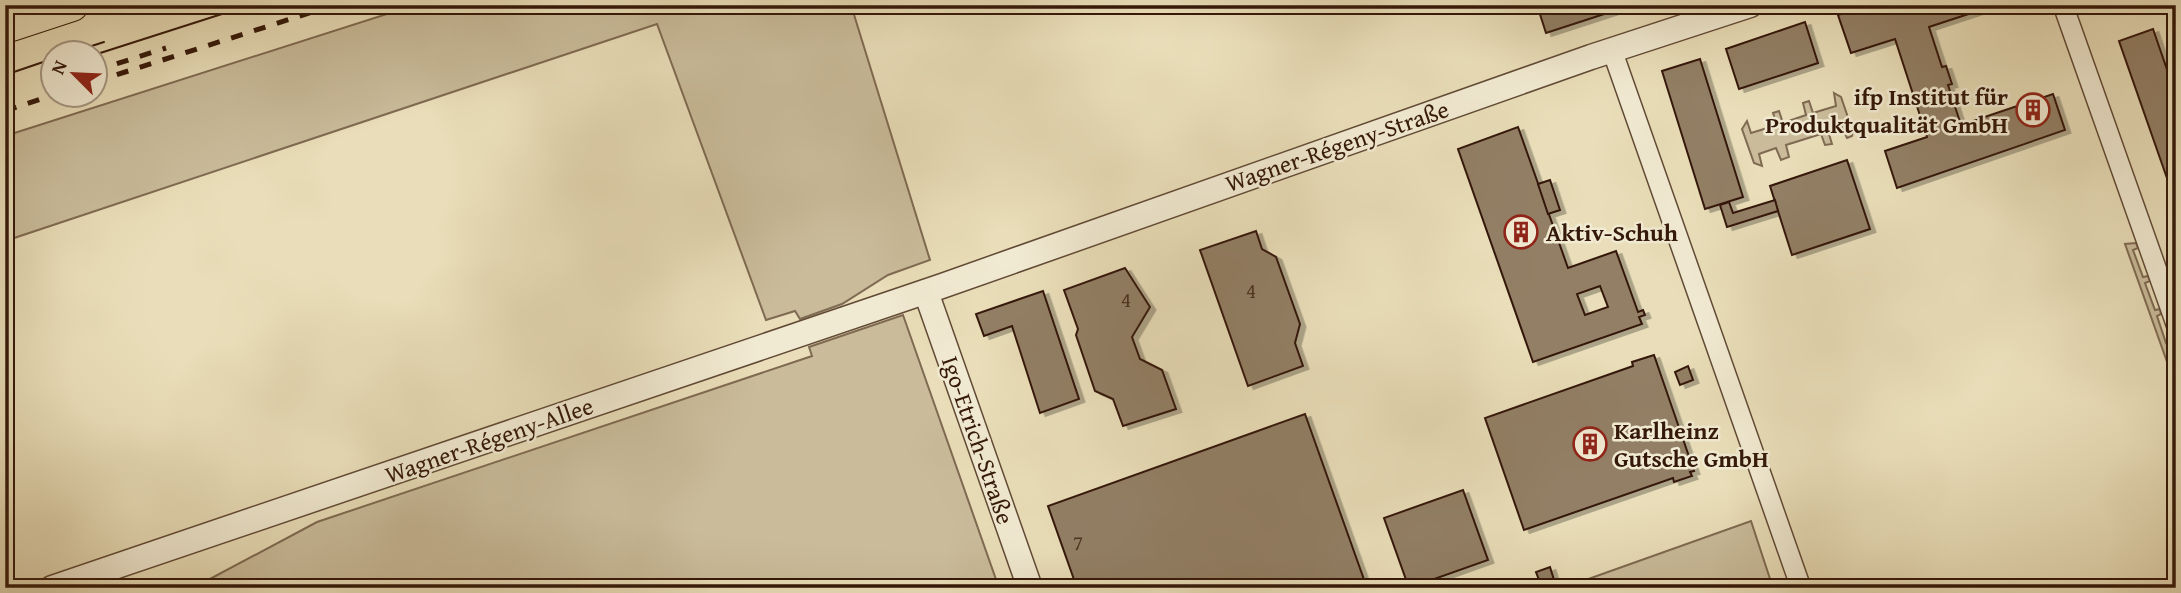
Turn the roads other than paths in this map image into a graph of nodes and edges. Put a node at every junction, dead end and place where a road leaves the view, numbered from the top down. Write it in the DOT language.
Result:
graph roads {
  1 [pos="72,5"];
  2 [pos="1750,5"];
  3 [pos="2063,5"];
  4 [pos="5,27"];
  5 [pos="1612,50"];
  6 [pos="926,292"];
  7 [pos="2176,324"];
  8 [pos="52,588"];
  9 [pos="1030,588"];
  10 [pos="1801,588"];
  1 -- 4 [label="main road"];
  2 -- 5 [label="street, Wagner-Régeny-Straße"];
  3 -- 7 [label="street"];
  5 -- 6 [label="street, Wagner-Régeny-Straße"];
  5 -- 10 [label="street"];
  6 -- 8 [label="street, Wagner-Régeny-Allee"];
  6 -- 9 [label="street, Igo-Etrich-Straße"];
}
